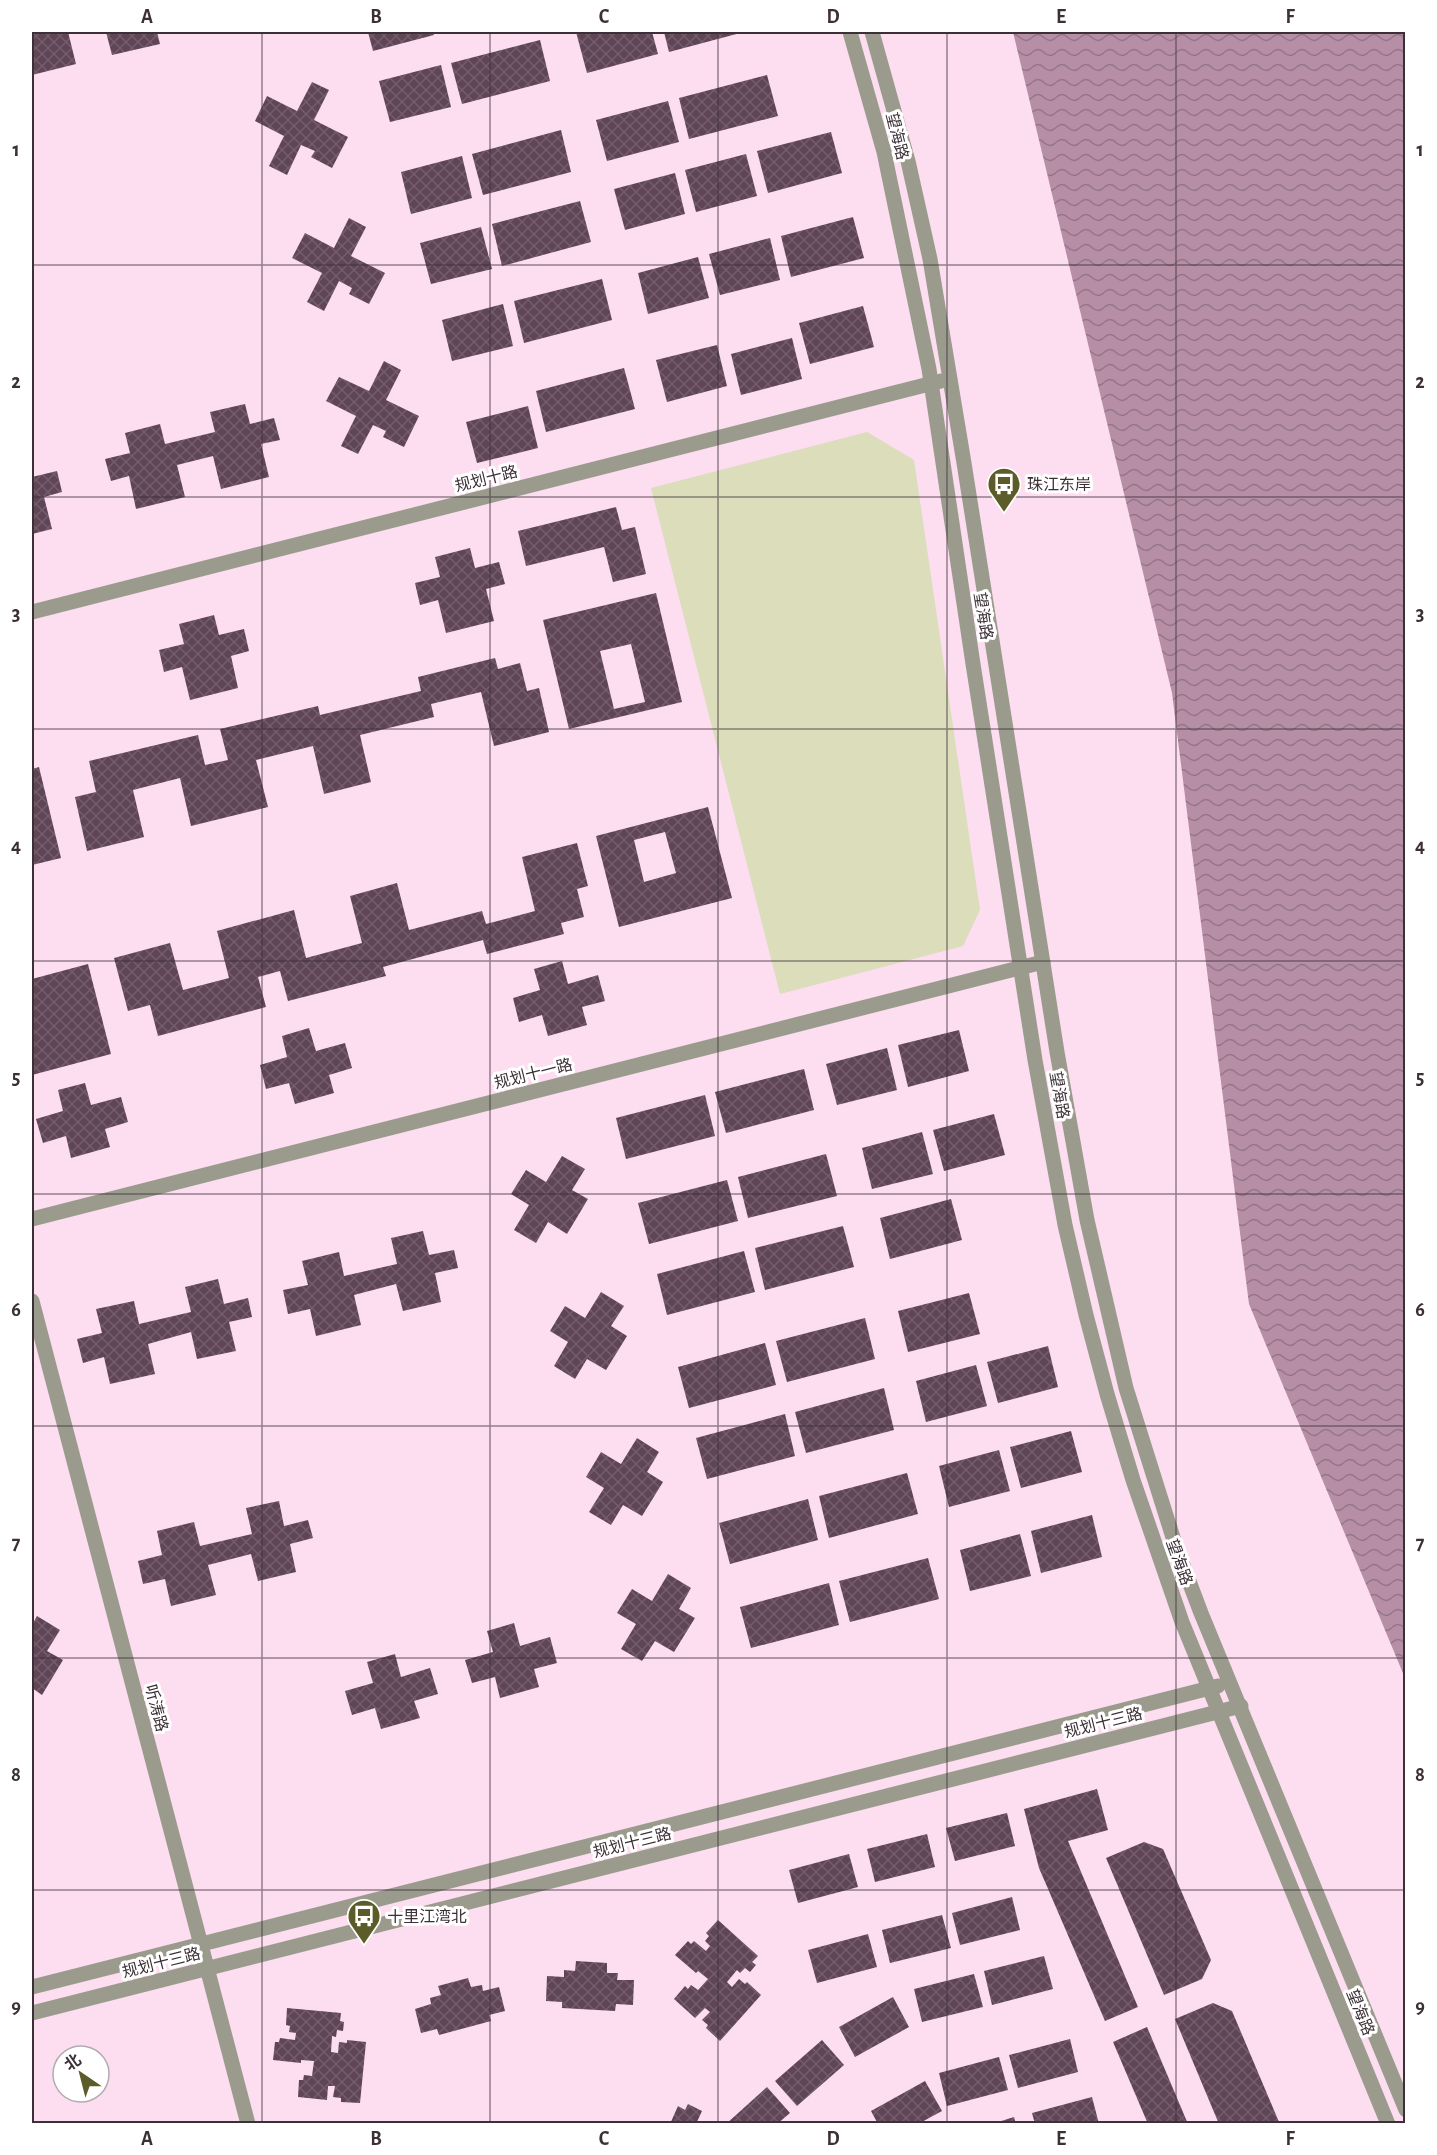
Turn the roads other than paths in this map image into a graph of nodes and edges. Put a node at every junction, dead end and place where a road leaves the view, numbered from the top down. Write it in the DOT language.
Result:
graph roads {
  1 [pos="850,32"];
  2 [pos="872,32"];
  3 [pos="950,379"];
  4 [pos="931,384"];
  5 [pos="32,612"];
  6 [pos="1043,962"];
  7 [pos="1021,967"];
  8 [pos="32,1219"];
  9 [pos="32,1301"];
  10 [pos="1231,1683"];
  11 [pos="1209,1689"];
  12 [pos="1240,1706"];
  13 [pos="1218,1712"];
  14 [pos="200,1945"];
  15 [pos="207,1969"];
  16 [pos="32,1987"];
  17 [pos="32,2013"];
  18 [pos="1406,2110"];
  19 [pos="248,2124"];
  20 [pos="1388,2124"];
  1 -- 4 [label="street, 望海路"];
  2 -- 3 [label="street, 望海路"];
  3 -- 4 [label="street, 规划十路"];
  3 -- 6 [label="street, 望海路"];
  4 -- 5 [label="street, 规划十路"];
  4 -- 7 [label="street, 望海路"];
  6 -- 7 [label="street, 规划十一路"];
  6 -- 10 [label="street, 望海路"];
  7 -- 8 [label="street, 规划十一路"];
  7 -- 11 [label="street, 望海路"];
  9 -- 14 [label="street, 听涛路"];
  10 -- 11 [label="street, 规划十三路"];
  10 -- 12 [label="street, 望海路"];
  11 -- 13 [label="street, 望海路"];
  11 -- 14 [label="street, 规划十三路"];
  12 -- 13 [label="street, 规划十三路"];
  12 -- 18 [label="street, 望海路"];
  13 -- 15 [label="street, 规划十三路"];
  13 -- 20 [label="street, 望海路"];
  14 -- 15 [label="street, 听涛路"];
  14 -- 16 [label="street, 规划十三路"];
  15 -- 17 [label="street, 规划十三路"];
  15 -- 19 [label="street, 听涛路"];
}
